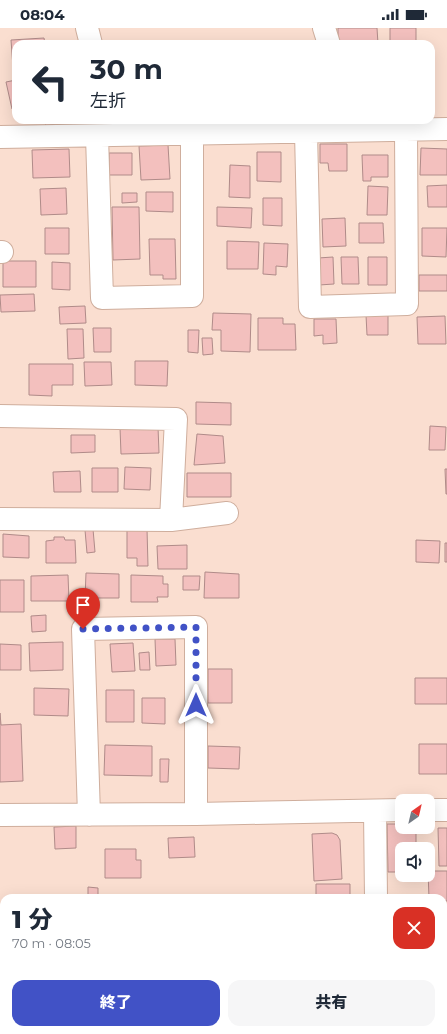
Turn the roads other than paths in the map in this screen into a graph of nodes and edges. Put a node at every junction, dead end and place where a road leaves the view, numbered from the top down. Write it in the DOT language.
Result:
graph roads {
  1 [pos="87,28"];
  2 [pos="324,28"];
  3 [pos="90,40"];
  4 [pos="327,40"];
  5 [pos="352,125"];
  6 [pos="447,129"];
  7 [pos="106,130"];
  8 [pos="406,130"];
  9 [pos="306,132"];
  10 [pos="192,134"];
  11 [pos="0,137"];
  12 [pos="0,416"];
  13 [pos="227,513"];
  14 [pos="0,518"];
  15 [pos="172,520"];
  16 [pos="395,810"];
  17 [pos="435,810"];
  18 [pos="447,810"];
  19 [pos="375,811"];
  20 [pos="88,814"];
  21 [pos="196,814"];
  22 [pos="0,815"];
  23 [pos="376,894"];
  1 -- 3 [label="street"];
  2 -- 4 [label="street"];
  5 -- 8 [label="street"];
  5 -- 9 [label="street"];
  6 -- 8 [label="street"];
  7 -- 10 [label="street"];
  7 -- 10 [label="street"];
  7 -- 11 [label="street"];
  8 -- 9 [label="street"];
  9 -- 10 [label="street"];
  12 -- 15 [label="street"];
  13 -- 15 [label="street"];
  14 -- 15 [label="street"];
  16 -- 19 [label="street"];
  17 -- 18 [label="street"];
  19 -- 21 [label="street"];
  19 -- 23 [label="street"];
  20 -- 21 [label="street"];
  20 -- 21 [label="street"];
  20 -- 22 [label="street"];
}
